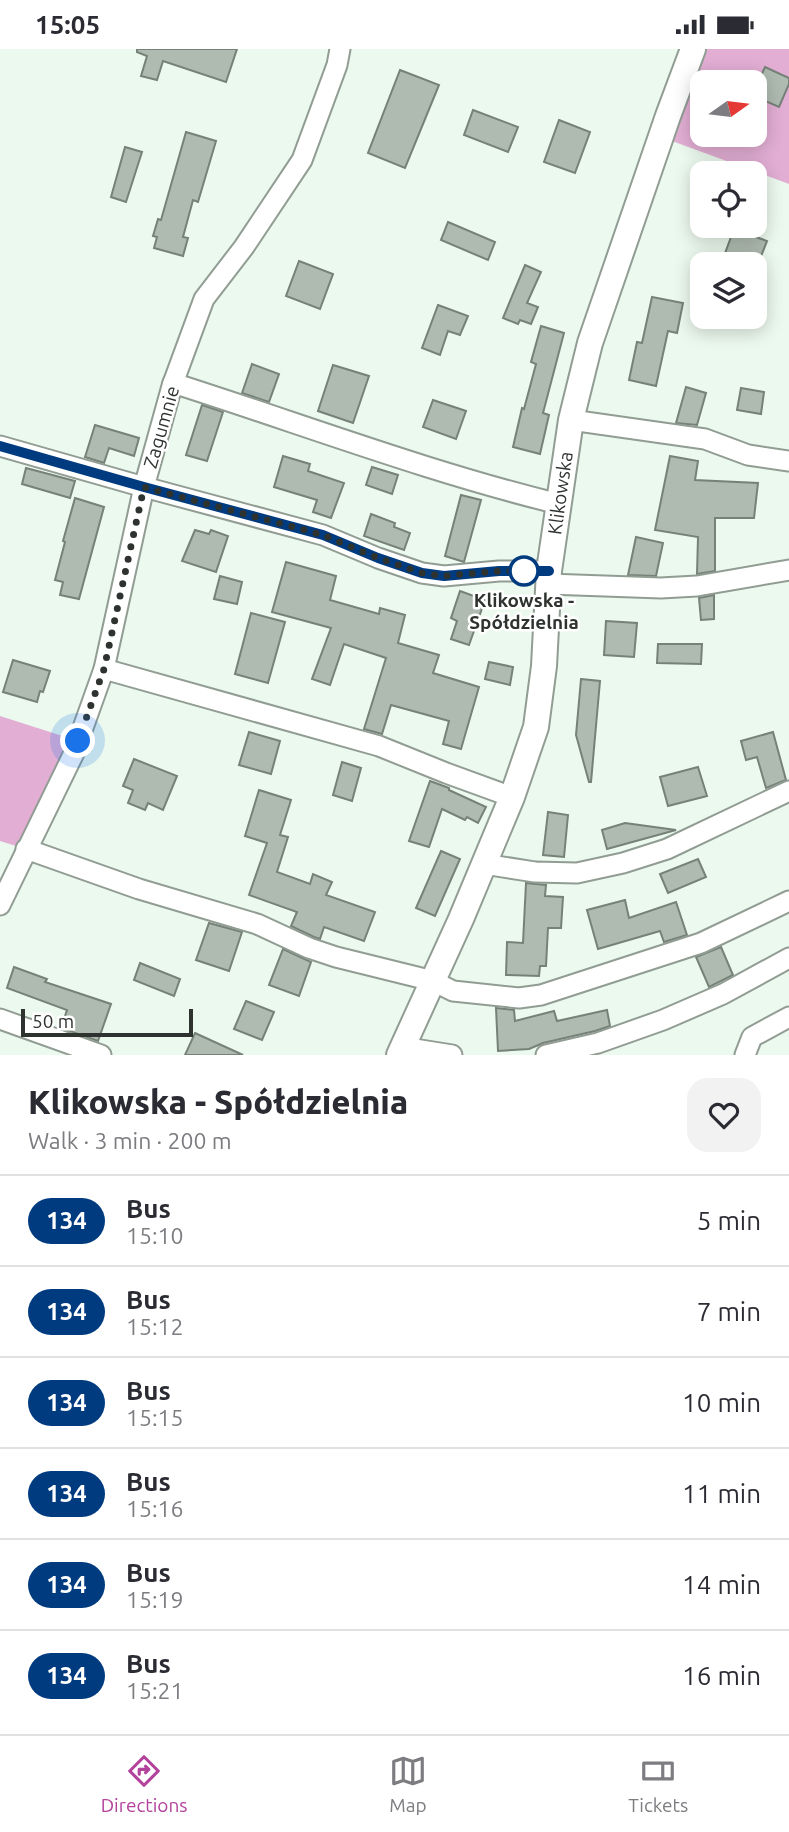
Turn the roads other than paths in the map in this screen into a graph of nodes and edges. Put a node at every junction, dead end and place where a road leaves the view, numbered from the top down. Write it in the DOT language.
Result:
graph roads {
  1 [pos="340,49"];
  2 [pos="694,49"];
  3 [pos="173,383"];
  4 [pos="571,420"];
  5 [pos="0,446"];
  6 [pos="789,461"];
  7 [pos="144,487"];
  8 [pos="559,505"];
  9 [pos="789,570"];
  10 [pos="549,577"];
  11 [pos="104,669"];
  12 [pos="789,791"];
  13 [pos="512,797"];
  14 [pos="26,849"];
  15 [pos="484,864"];
  16 [pos="789,901"];
  17 [pos="0,905"];
  18 [pos="789,958"];
  19 [pos="433,981"];
  20 [pos="789,1017"];
  21 [pos="0,1019"];
  22 [pos="400,1051"];
  23 [pos="101,1055"];
  24 [pos="452,1055"];
  25 [pos="546,1055"];
  26 [pos="745,1055"];
  1 -- 3 [label="street, Zagumnie"];
  2 -- 4 [label="street, Klikowska"];
  3 -- 7 [label="street, Zagumnie"];
  3 -- 8 [label="street"];
  4 -- 6 [label="street"];
  4 -- 8 [label="street, Klikowska"];
  5 -- 7 [label="street"];
  7 -- 10 [label="street"];
  7 -- 11 [label="street, Zagumnie"];
  8 -- 10 [label="street, Klikowska"];
  9 -- 10 [label="street"];
  10 -- 13 [label="street, Klikowska"];
  11 -- 13 [label="street"];
  11 -- 14 [label="street, Zagumnie"];
  12 -- 15 [label="street"];
  13 -- 15 [label="street, Klikowska"];
  14 -- 17 [label="street, Zagumnie"];
  14 -- 19 [label="street"];
  15 -- 19 [label="street, Klikowska"];
  16 -- 19 [label="street"];
  18 -- 25 [label="street"];
  19 -- 22 [label="street, Klikowska"];
  20 -- 26 [label="street"];
  21 -- 23 [label="street"];
  22 -- 24 [label="street"];
}
